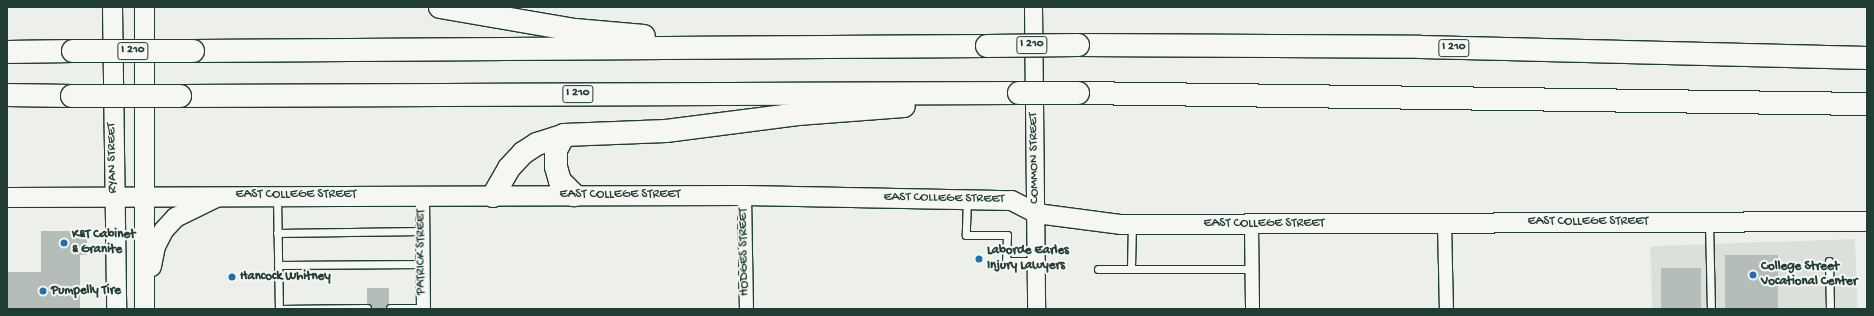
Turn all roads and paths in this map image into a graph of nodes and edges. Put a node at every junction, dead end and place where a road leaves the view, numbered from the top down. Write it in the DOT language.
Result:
graph roads {
  1 [pos="112,7"];
  2 [pos="144,7"];
  3 [pos="440,7"];
  4 [pos="1033,7"];
  5 [pos="774,48"];
  6 [pos="7,52"];
  7 [pos="1867,58"];
  8 [pos="982,93"];
  9 [pos="7,95"];
  10 [pos="1829,103"];
  11 [pos="1867,104"];
  12 [pos="1867,111"];
  13 [pos="564,135"];
  14 [pos="113,195"];
  15 [pos="144,195"];
  16 [pos="222,195"];
  17 [pos="277,195"];
  18 [pos="422,195"];
  19 [pos="744,195"];
  20 [pos="7,196"];
  21 [pos="493,196"];
  22 [pos="574,196"];
  23 [pos="966,199"];
  24 [pos="1036,213"];
  25 [pos="1867,221"];
  26 [pos="1709,222"];
  27 [pos="1444,223"];
  28 [pos="1132,224"];
  29 [pos="1251,225"];
  30 [pos="422,231"];
  31 [pos="277,233"];
  32 [pos="1036,261"];
  33 [pos="1829,261"];
  34 [pos="422,264"];
  35 [pos="278,265"];
  36 [pos="1098,269"];
  37 [pos="1131,269"];
  38 [pos="1252,269"];
  39 [pos="144,303"];
  40 [pos="367,308"];
  41 [pos="390,308"];
  42 [pos="405,308"];
  43 [pos="423,308"];
  44 [pos="116,309"];
  45 [pos="278,309"];
  46 [pos="354,309"];
  47 [pos="746,309"];
  48 [pos="1036,309"];
  49 [pos="1252,309"];
  50 [pos="1446,309"];
  51 [pos="1711,309"];
  52 [pos="1830,309"];
  1 -- 14 [label="main road, RYAN STREET"];
  2 -- 15 [label="main road"];
  3 -- 5 [label="highway"];
  4 -- 24 [label="street, COMMON STREET"];
  5 -- 6 [label="highway, I 210, bridge"];
  5 -- 7 [label="highway, I 210, bridge"];
  8 -- 9 [label="highway, I 210, bridge"];
  8 -- 10 [label="highway, I 210, bridge"];
  8 -- 13 [label="highway"];
  10 -- 11 [label="highway, I 210"];
  10 -- 12 [label="highway"];
  13 -- 21 [label="highway"];
  13 -- 22 [label="highway"];
  14 -- 15 [label="main road, EAST COLLEGE STREET"];
  14 -- 20 [label="main road, EAST COLLEGE STREET"];
  14 -- 44 [label="main road, RYAN STREET"];
  15 -- 16 [label="main road, EAST COLLEGE STREET"];
  15 -- 39 [label="main road"];
  16 -- 17 [label="main road, EAST COLLEGE STREET"];
  16 -- 39 [label="main road"];
  17 -- 18 [label="main road, EAST COLLEGE STREET"];
  17 -- 31 [label="lane"];
  18 -- 21 [label="main road, EAST COLLEGE STREET"];
  18 -- 30 [label="street, PATRICK STREET"];
  19 -- 22 [label="main road, EAST COLLEGE STREET"];
  19 -- 23 [label="main road, EAST COLLEGE STREET"];
  19 -- 47 [label="street, HODGES STREET"];
  21 -- 22 [label="main road, EAST COLLEGE STREET"];
  23 -- 24 [label="main road, EAST COLLEGE STREET"];
  23 -- 32 [label="lane"];
  24 -- 28 [label="main road, EAST COLLEGE STREET"];
  24 -- 32 [label="street, COMMON STREET"];
  25 -- 26 [label="main road, EAST COLLEGE STREET"];
  26 -- 27 [label="main road, EAST COLLEGE STREET"];
  26 -- 51 [label="lane"];
  27 -- 29 [label="main road, EAST COLLEGE STREET"];
  27 -- 50 [label="street"];
  28 -- 29 [label="main road, EAST COLLEGE STREET"];
  28 -- 37 [label="lane"];
  29 -- 38 [label="street"];
  30 -- 31 [label="lane"];
  30 -- 34 [label="street, PATRICK STREET"];
  31 -- 35 [label="lane"];
  32 -- 48 [label="street, COMMON STREET"];
  33 -- 52 [label="lane"];
  34 -- 35 [label="lane"];
  34 -- 43 [label="street, PATRICK STREET"];
  35 -- 45 [label="lane"];
  36 -- 37 [label="lane"];
  37 -- 38 [label="lane"];
  38 -- 49 [label="street"];
  40 -- 46 [label="lane"];
  41 -- 42 [label="lane"];
  42 -- 43 [label="lane"];
  45 -- 46 [label="lane"];
}
